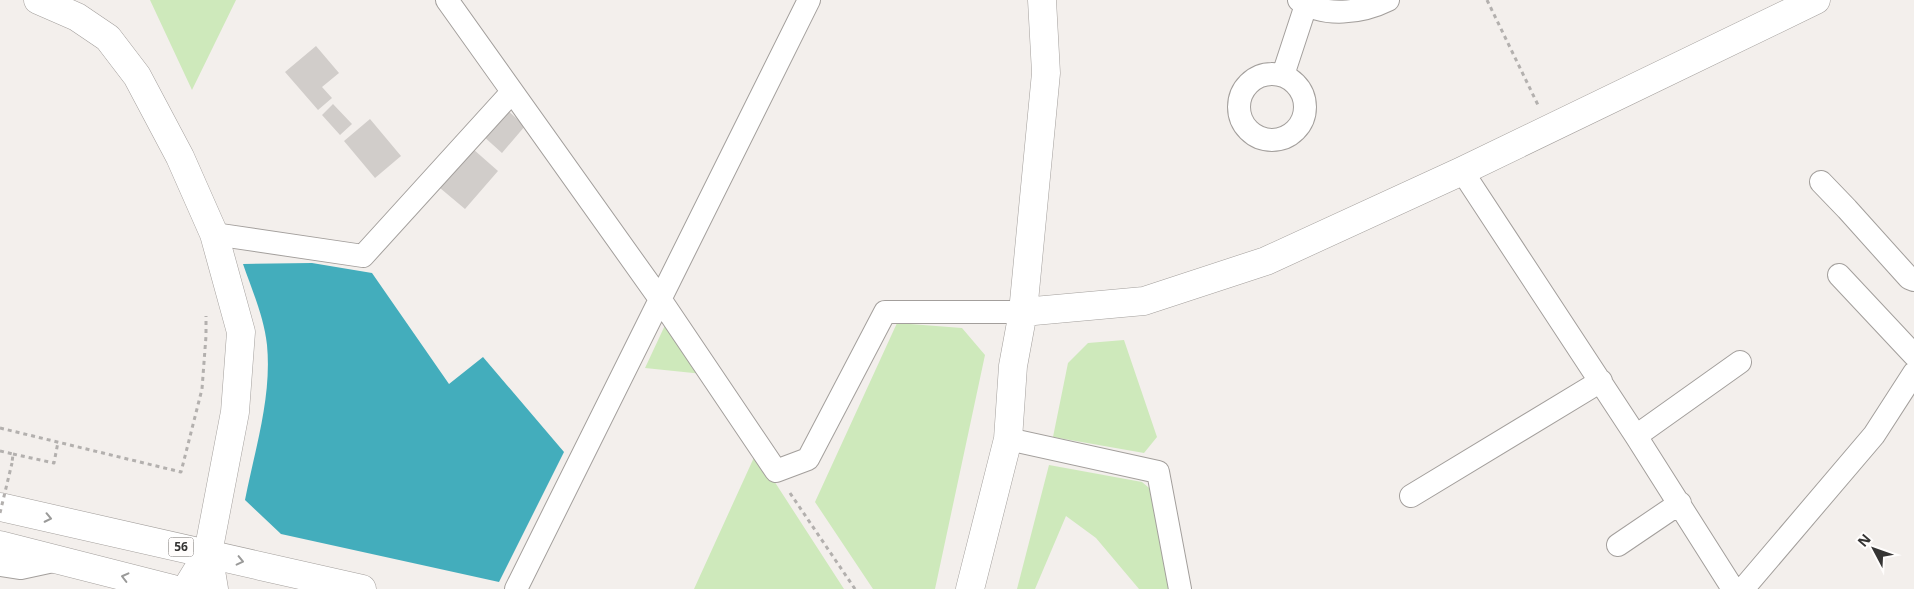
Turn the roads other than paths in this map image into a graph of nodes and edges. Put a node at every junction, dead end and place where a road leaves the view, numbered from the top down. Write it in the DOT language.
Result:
graph roads {
  1 [pos="38,0"];
  2 [pos="447,0"];
  3 [pos="809,0"];
  4 [pos="1042,0"];
  5 [pos="1388,0"];
  6 [pos="1816,0"];
  7 [pos="1302,3"];
  8 [pos="1283,76"];
  9 [pos="512,92"];
  10 [pos="1462,171"];
  11 [pos="1821,182"];
  12 [pos="214,234"];
  13 [pos="1838,275"];
  14 [pos="1914,280"];
  15 [pos="660,299"];
  16 [pos="1023,312"];
  17 [pos="1914,355"];
  18 [pos="1740,362"];
  19 [pos="1914,373"];
  20 [pos="1601,381"];
  21 [pos="1636,436"];
  22 [pos="1008,439"];
  23 [pos="1411,496"];
  24 [pos="1680,503"];
  25 [pos="0,507"];
  26 [pos="0,545"];
  27 [pos="1618,545"];
  28 [pos="208,553"];
  29 [pos="59,560"];
  30 [pos="0,565"];
  31 [pos="1743,588"];
  32 [pos="173,589"];
  33 [pos="186,589"];
  34 [pos="214,589"];
  35 [pos="362,589"];
  36 [pos="516,589"];
  37 [pos="970,589"];
  38 [pos="1180,589"];
  1 -- 12 [label="main road"];
  2 -- 9 [label="street"];
  3 -- 15 [label="street"];
  4 -- 16 [label="main road"];
  5 -- 7 [label="street"];
  6 -- 10 [label="main road"];
  7 -- 8 [label="street"];
  9 -- 12 [label="street"];
  9 -- 15 [label="street"];
  10 -- 16 [label="main road"];
  10 -- 20 [label="street"];
  11 -- 14 [label="street"];
  12 -- 28 [label="main road"];
  13 -- 17 [label="street"];
  15 -- 16 [label="street"];
  15 -- 36 [label="street"];
  16 -- 22 [label="main road"];
  18 -- 21 [label="street"];
  19 -- 31 [label="street"];
  20 -- 21 [label="street"];
  20 -- 23 [label="street"];
  21 -- 24 [label="street"];
  22 -- 37 [label="main road"];
  22 -- 38 [label="street"];
  24 -- 27 [label="street"];
  24 -- 31 [label="street"];
  25 -- 28 [label="main road, 56, one-way"];
  26 -- 29 [label="main road"];
  28 -- 33 [label="main road"];
  28 -- 34 [label="main road"];
  28 -- 35 [label="main road, 56, one-way"];
  29 -- 30 [label="street"];
  32 -- 29 [label="main road, one-way"];
}
